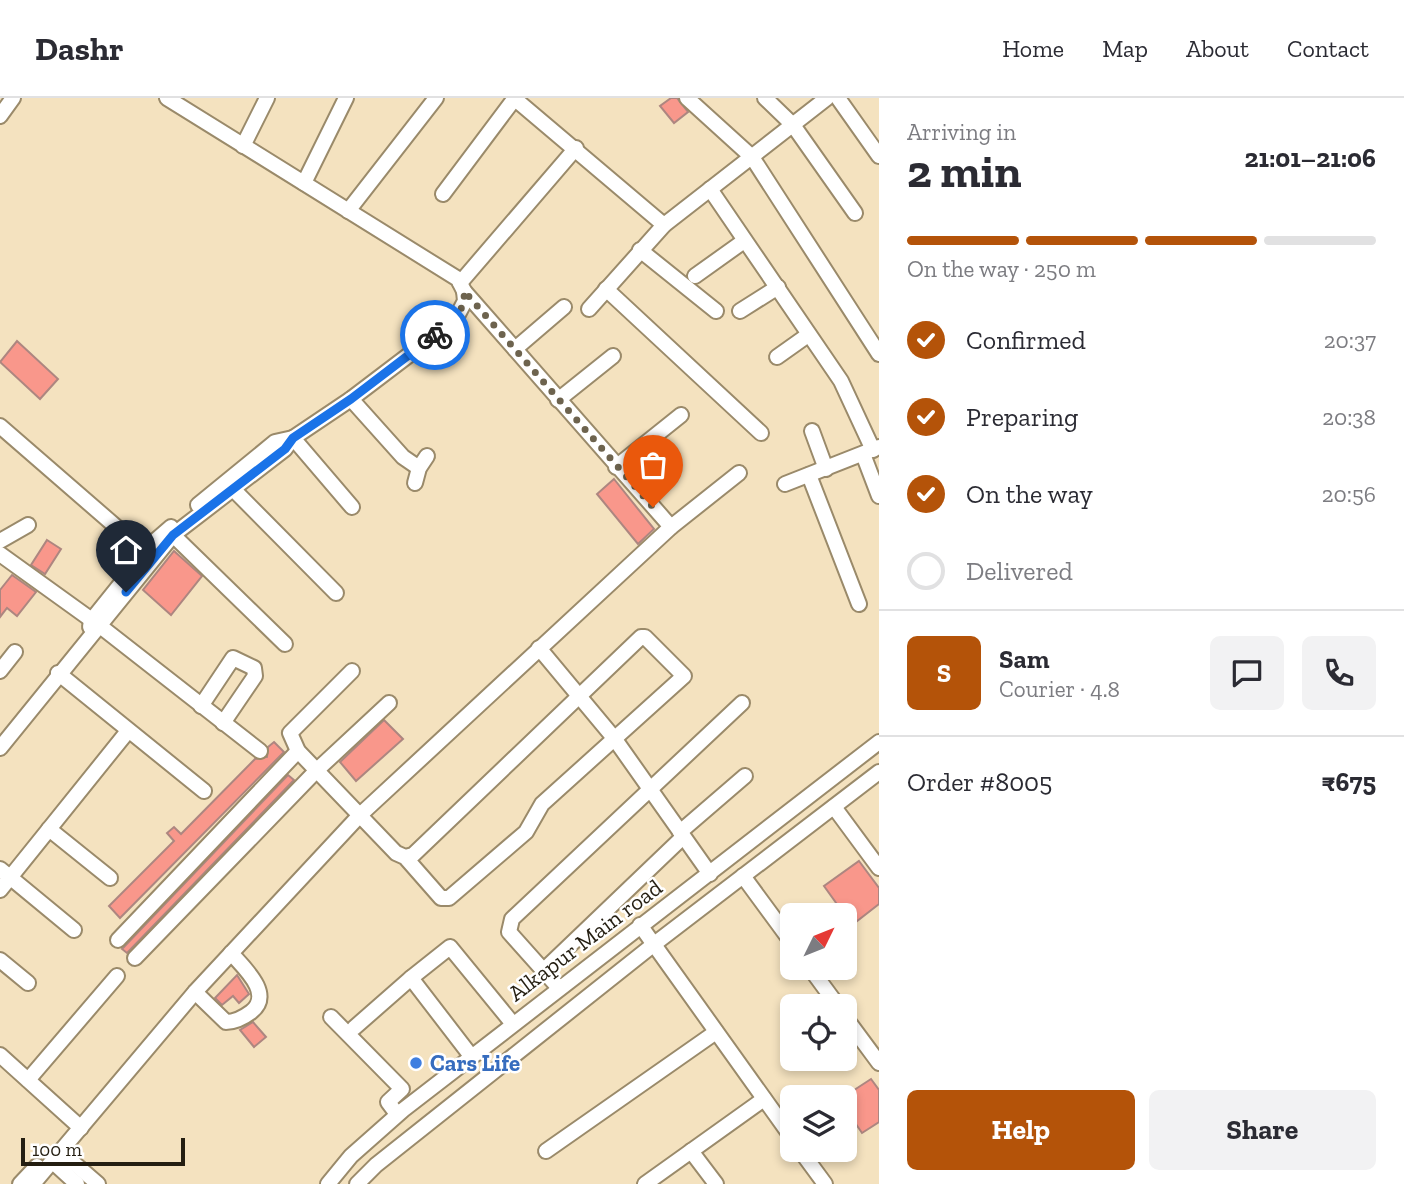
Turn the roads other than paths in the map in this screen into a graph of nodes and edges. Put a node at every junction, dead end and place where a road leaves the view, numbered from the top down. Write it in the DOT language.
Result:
graph roads {
  1 [pos="13,98"];
  2 [pos="267,98"];
  3 [pos="346,98"];
  4 [pos="436,98"];
  5 [pos="687,98"];
  6 [pos="765,98"];
  7 [pos="827,98"];
  8 [pos="838,98"];
  9 [pos="515,99"];
  10 [pos="175,100"];
  11 [pos="0,116"];
  12 [pos="793,125"];
  13 [pos="243,146"];
  14 [pos="576,148"];
  15 [pos="879,156"];
  16 [pos="751,157"];
  17 [pos="304,183"];
  18 [pos="710,190"];
  19 [pos="443,194"];
  20 [pos="348,211"];
  21 [pos="855,213"];
  22 [pos="664,225"];
  23 [pos="744,241"];
  24 [pos="640,250"];
  25 [pos="695,276"];
  26 [pos="462,287"];
  27 [pos="778,287"];
  28 [pos="606,289"];
  29 [pos="564,307"];
  30 [pos="589,309"];
  31 [pos="716,311"];
  32 [pos="740,311"];
  33 [pos="808,335"];
  34 [pos="514,349"];
  35 [pos="879,354"];
  36 [pos="613,356"];
  37 [pos="777,358"];
  38 [pos="351,399"];
  39 [pos="558,400"];
  40 [pos="681,415"];
  41 [pos="0,426"];
  42 [pos="812,431"];
  43 [pos="761,433"];
  44 [pos="293,438"];
  45 [pos="872,450"];
  46 [pos="616,467"];
  47 [pos="826,469"];
  48 [pos="738,474"];
  49 [pos="809,475"];
  50 [pos="415,483"];
  51 [pos="785,484"];
  52 [pos="233,489"];
  53 [pos="879,496"];
  54 [pos="352,507"];
  55 [pos="29,525"];
  56 [pos="671,527"];
  57 [pos="173,535"];
  58 [pos="0,541"];
  59 [pos="0,554"];
  60 [pos="149,555"];
  61 [pos="336,593"];
  62 [pos="859,604"];
  63 [pos="95,623"];
  64 [pos="285,644"];
  65 [pos="539,648"];
  66 [pos="15,652"];
  67 [pos="0,671"];
  68 [pos="352,671"];
  69 [pos="58,673"];
  70 [pos="579,694"];
  71 [pos="390,703"];
  72 [pos="741,703"];
  73 [pos="201,706"];
  74 [pos="223,723"];
  75 [pos="6,731"];
  76 [pos="128,731"];
  77 [pos="614,738"];
  78 [pos="879,742"];
  79 [pos="0,748"];
  80 [pos="260,751"];
  81 [pos="298,751"];
  82 [pos="317,770"];
  83 [pos="879,772"];
  84 [pos="745,776"];
  85 [pos="204,790"];
  86 [pos="650,790"];
  87 [pos="834,807"];
  88 [pos="359,815"];
  89 [pos="49,829"];
  90 [pos="681,834"];
  91 [pos="405,857"];
  92 [pos="879,868"];
  93 [pos="5,873"];
  94 [pos="710,874"];
  95 [pos="743,876"];
  96 [pos="110,878"];
  97 [pos="0,890"];
  98 [pos="640,925"];
  99 [pos="780,926"];
  100 [pos="74,930"];
  101 [pos="118,940"];
  102 [pos="653,944"];
  103 [pos="231,953"];
  104 [pos="135,958"];
  105 [pos="0,960"];
  106 [pos="544,970"];
  107 [pos="117,976"];
  108 [pos="411,978"];
  109 [pos="28,983"];
  110 [pos="559,988"];
  111 [pos="195,992"];
  112 [pos="331,1017"];
  113 [pos="513,1024"];
  114 [pos="354,1028"];
  115 [pos="716,1032"];
  116 [pos="857,1033"];
  117 [pos="0,1055"];
  118 [pos="471,1056"];
  119 [pos="879,1063"];
  120 [pos="28,1080"];
  121 [pos="764,1099"];
  122 [pos="397,1114"];
  123 [pos="780,1121"];
  124 [pos="78,1126"];
  125 [pos="546,1151"];
  126 [pos="691,1151"];
  127 [pos="57,1157"];
  128 [pos="809,1162"];
  129 [pos="342,1167"];
  130 [pos="358,1183"];
  131 [pos="20,1184"];
  132 [pos="33,1184"];
  133 [pos="77,1184"];
  134 [pos="98,1184"];
  135 [pos="328,1184"];
  136 [pos="645,1184"];
  137 [pos="716,1184"];
  138 [pos="825,1184"];
  1 -- 11 [label="street"];
  2 -- 13 [label="street"];
  3 -- 17 [label="street"];
  4 -- 20 [label="street"];
  5 -- 16 [label="street"];
  6 -- 12 [label="street"];
  7 -- 12 [label="street"];
  8 -- 15 [label="street"];
  9 -- 14 [label="street"];
  9 -- 19 [label="street"];
  10 -- 13 [label="street"];
  12 -- 16 [label="street"];
  12 -- 21 [label="street"];
  13 -- 17 [label="street"];
  14 -- 22 [label="street"];
  14 -- 26 [label="street"];
  16 -- 18 [label="street"];
  16 -- 35 [label="street"];
  17 -- 20 [label="street"];
  18 -- 22 [label="street"];
  18 -- 23 [label="street"];
  20 -- 26 [label="street"];
  22 -- 24 [label="street"];
  23 -- 25 [label="street"];
  23 -- 27 [label="street"];
  24 -- 28 [label="street"];
  24 -- 31 [label="street"];
  26 -- 34 [label="street"];
  26 -- 38 [label="street"];
  27 -- 32 [label="street"];
  27 -- 33 [label="street"];
  28 -- 30 [label="street"];
  28 -- 43 [label="street"];
  29 -- 34 [label="street"];
  33 -- 37 [label="street"];
  33 -- 45 [label="street"];
  34 -- 39 [label="street"];
  36 -- 39 [label="street"];
  38 -- 44 [label="street"];
  38 -- 50 [label="street"];
  39 -- 46 [label="street"];
  40 -- 46 [label="street"];
  41 -- 60 [label="street"];
  42 -- 47 [label="street"];
  44 -- 52 [label="street"];
  44 -- 54 [label="street"];
  44 -- 60 [label="street"];
  45 -- 47 [label="street"];
  45 -- 53 [label="street"];
  46 -- 56 [label="street"];
  47 -- 49 [label="street"];
  48 -- 56 [label="street"];
  49 -- 51 [label="street"];
  49 -- 62 [label="street"];
  52 -- 57 [label="street"];
  52 -- 61 [label="street"];
  55 -- 58 [label="street"];
  56 -- 65 [label="street"];
  57 -- 60 [label="street"];
  57 -- 64 [label="street"];
  59 -- 63 [label="street"];
  60 -- 63 [label="street"];
  63 -- 69 [label="street"];
  63 -- 73 [label="street"];
  65 -- 70 [label="street"];
  65 -- 88 [label="street"];
  66 -- 67 [label="street"];
  68 -- 81 [label="street"];
  69 -- 75 [label="street"];
  69 -- 76 [label="street"];
  70 -- 77 [label="street"];
  70 -- 77 [label="street"];
  70 -- 91 [label="street"];
  71 -- 82 [label="street"];
  72 -- 86 [label="street"];
  73 -- 74 [label="street"];
  73 -- 74 [label="street"];
  74 -- 80 [label="street"];
  75 -- 79 [label="street"];
  76 -- 85 [label="street"];
  76 -- 89 [label="street"];
  77 -- 86 [label="street"];
  77 -- 91 [label="street"];
  78 -- 94 [label="street, Alkapur Main road"];
  81 -- 82 [label="street"];
  81 -- 101 [label="street"];
  82 -- 88 [label="street"];
  82 -- 104 [label="street"];
  83 -- 87 [label="street, Alkapur Main road"];
  84 -- 90 [label="street"];
  86 -- 90 [label="street"];
  86 -- 106 [label="street"];
  87 -- 92 [label="street"];
  87 -- 95 [label="street, Alkapur Main road"];
  88 -- 91 [label="street"];
  88 -- 103 [label="street"];
  89 -- 93 [label="street"];
  89 -- 96 [label="street"];
  90 -- 94 [label="street"];
  90 -- 106 [label="street"];
  93 -- 97 [label="street"];
  93 -- 100 [label="street"];
  94 -- 98 [label="street, Alkapur Main road"];
  95 -- 99 [label="street"];
  95 -- 102 [label="street, Alkapur Main road"];
  98 -- 102 [label="street"];
  98 -- 110 [label="street, Alkapur Main road"];
  102 -- 115 [label="street"];
  102 -- 130 [label="street, Alkapur Main road"];
  103 -- 111 [label="street"];
  103 -- 111 [label="street"];
  105 -- 109 [label="street"];
  106 -- 110 [label="street"];
  107 -- 120 [label="street"];
  108 -- 113 [label="street"];
  108 -- 114 [label="street"];
  108 -- 118 [label="street"];
  110 -- 113 [label="street, Alkapur Main road"];
  111 -- 124 [label="street"];
  112 -- 122 [label="street"];
  113 -- 118 [label="street, Alkapur Main road"];
  115 -- 121 [label="street"];
  115 -- 125 [label="street"];
  116 -- 119 [label="street"];
  117 -- 120 [label="street"];
  118 -- 122 [label="street, Alkapur Main road"];
  120 -- 124 [label="street"];
  121 -- 123 [label="street"];
  121 -- 126 [label="street"];
  122 -- 129 [label="street, Alkapur Main road"];
  124 -- 127 [label="street"];
  124 -- 131 [label="street"];
  126 -- 136 [label="street"];
  126 -- 137 [label="street"];
  127 -- 132 [label="street"];
  127 -- 133 [label="street"];
  127 -- 134 [label="street"];
  128 -- 138 [label="street"];
  129 -- 130 [label="street"];
  129 -- 135 [label="street, Alkapur Main road"];
}
